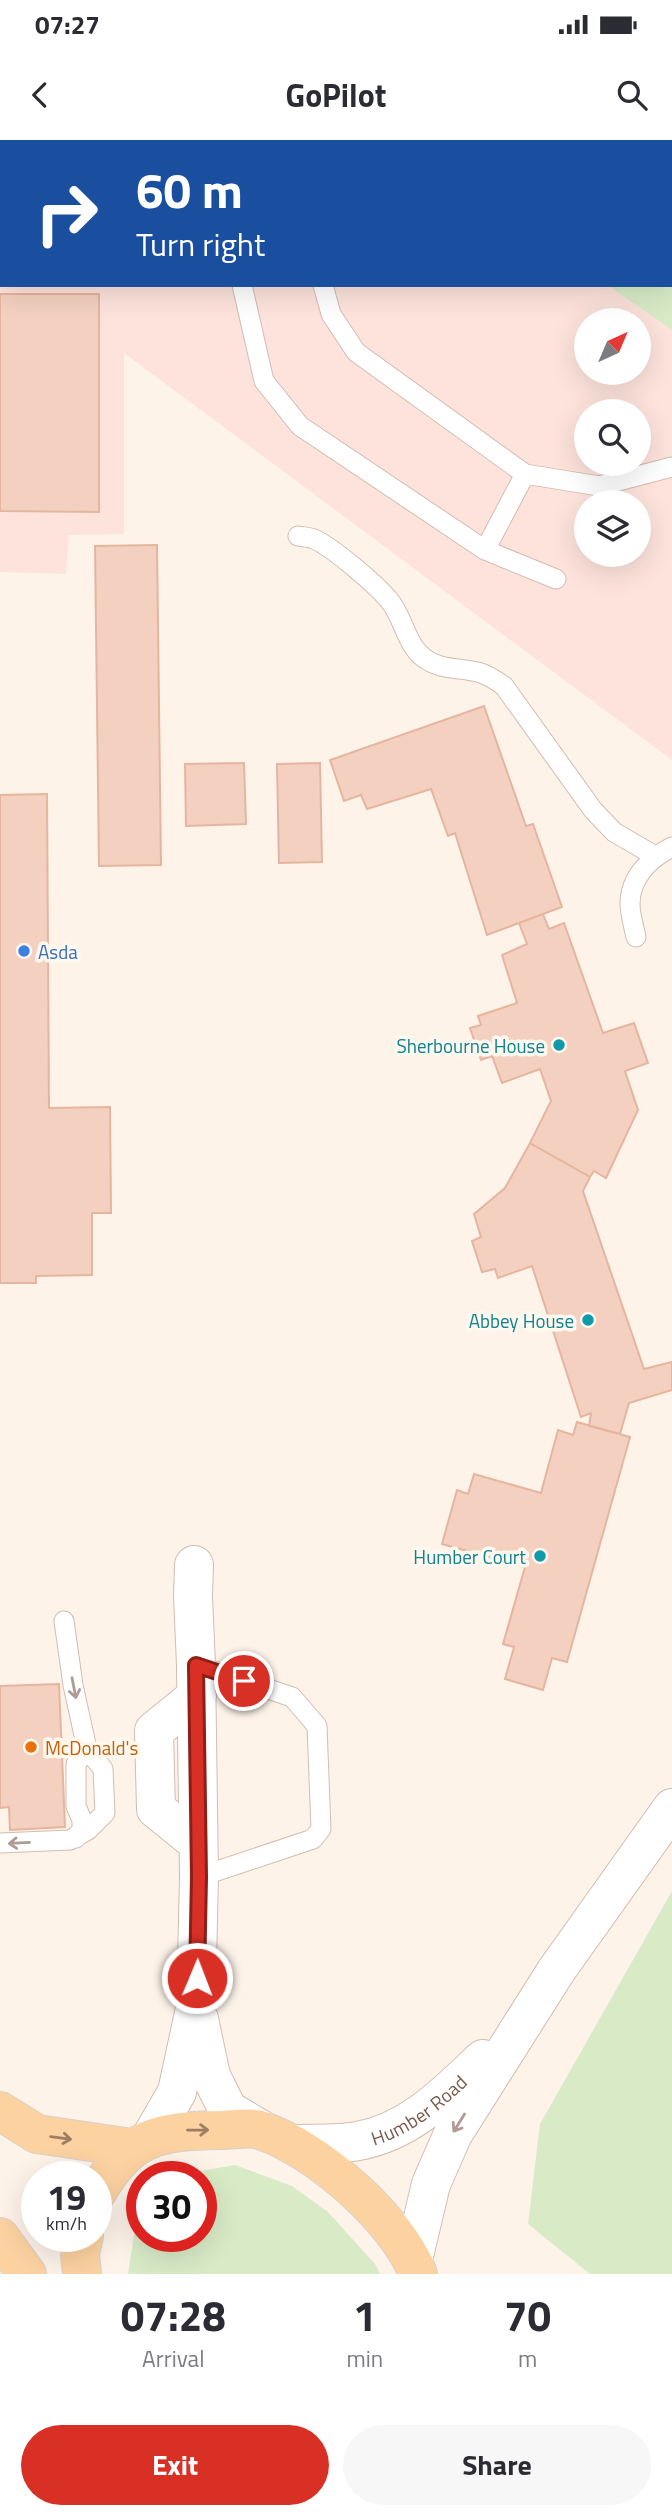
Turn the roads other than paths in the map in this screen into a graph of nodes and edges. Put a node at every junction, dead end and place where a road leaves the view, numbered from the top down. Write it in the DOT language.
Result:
graph roads {
  1 [pos="242,287"];
  2 [pos="324,287"];
  3 [pos="672,467"];
  4 [pos="525,474"];
  5 [pos="298,536"];
  6 [pos="485,550"];
  7 [pos="556,579"];
  8 [pos="663,852"];
  9 [pos="636,937"];
  10 [pos="194,1565"];
  11 [pos="64,1621"];
  12 [pos="197,1680"];
  13 [pos="87,1749"];
  14 [pos="672,1808"];
  15 [pos="76,1838"];
  16 [pos="0,1843"];
  17 [pos="199,1860"];
  18 [pos="196,2004"];
  19 [pos="521,2024"];
  20 [pos="0,2111"];
  21 [pos="276,2137"];
  22 [pos="141,2143"];
  23 [pos="112,2167"];
  24 [pos="0,2237"];
  25 [pos="80,2252"];
  26 [pos="415,2267"];
  27 [pos="27,2274"];
  28 [pos="82,2274"];
  1 -- 6 [label="lane"];
  2 -- 4 [label="lane"];
  3 -- 4 [label="lane"];
  4 -- 6 [label="lane"];
  5 -- 8 [label="lane"];
  6 -- 7 [label="lane"];
  8 -- 9 [label="lane"];
  10 -- 12 [label="main road"];
  11 -- 13 [label="lane, one-way"];
  12 -- 17 [label="main road"];
  12 -- 17 [label="lane"];
  13 -- 15 [label="lane"];
  13 -- 15 [label="lane"];
  14 -- 19 [label="main road, Humber Road"];
  15 -- 16 [label="lane, one-way"];
  17 -- 18 [label="main road"];
  18 -- 21 [label="main road"];
  18 -- 22 [label="main road"];
  19 -- 21 [label="main road, Humber Road"];
  19 -- 26 [label="main road, Humber Road, one-way"];
  20 -- 22 [label="main road, one-way"];
  22 -- 21 [label="main road, one-way"];
  21 -- 26 [label="main road"];
  22 -- 23 [label="main road"];
  24 -- 27 [label="main road"];
  25 -- 28 [label="main road"];
}
